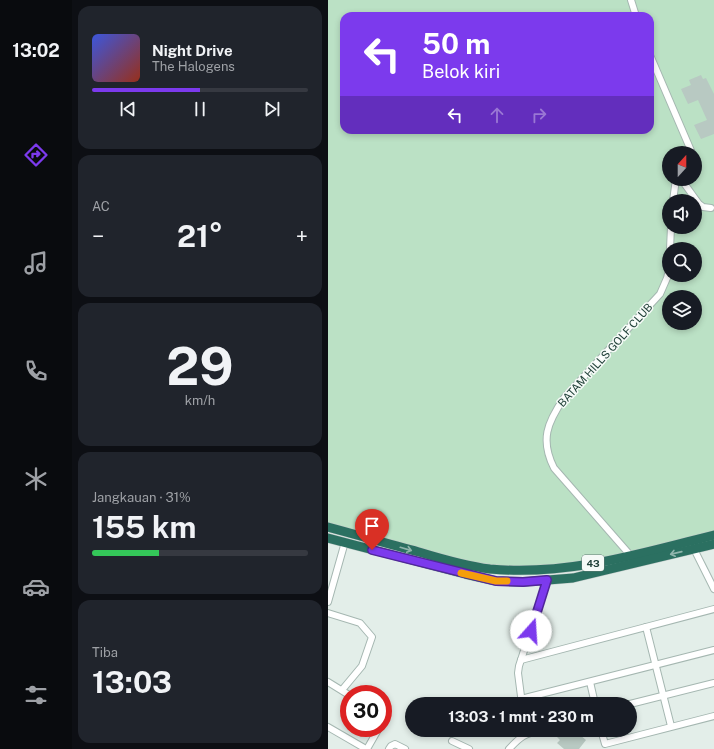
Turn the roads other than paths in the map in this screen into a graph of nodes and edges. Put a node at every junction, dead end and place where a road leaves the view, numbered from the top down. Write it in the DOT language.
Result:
graph roads {
  1 [pos="631,0"];
  2 [pos="635,12"];
  3 [pos="654,64"];
  4 [pos="688,146"];
  5 [pos="686,186"];
  6 [pos="711,208"];
  7 [pos="665,282"];
  8 [pos="328,526"];
  9 [pos="714,535"];
  10 [pos="328,538"];
  11 [pos="345,542"];
  12 [pos="714,544"];
  13 [pos="694,549"];
  14 [pos="630,556"];
  15 [pos="547,580"];
  16 [pos="714,589"];
  17 [pos="328,602"];
  18 [pos="714,609"];
  19 [pos="328,613"];
  20 [pos="646,627"];
  21 [pos="714,650"];
  22 [pos="521,660"];
  23 [pos="655,664"];
  24 [pos="328,682"];
  25 [pos="590,682"];
  26 [pos="714,682"];
  27 [pos="346,685"];
  28 [pos="340,689"];
  29 [pos="664,695"];
  30 [pos="521,697"];
  31 [pos="539,697"];
  32 [pos="593,697"];
  33 [pos="637,702"];
  34 [pos="714,716"];
  35 [pos="328,726"];
  36 [pos="671,726"];
  37 [pos="373,737"];
  38 [pos="520,737"];
  39 [pos="452,741"];
  40 [pos="606,746"];
  41 [pos="366,749"];
  42 [pos="389,749"];
  43 [pos="404,749"];
  44 [pos="469,749"];
  45 [pos="508,749"];
  1 -- 2 [label="street"];
  3 -- 4 [label="street"];
  5 -- 6 [label="street"];
  7 -- 14 [label="street, BATAM HILLS GOLF CLUB"];
  8 -- 14 [label="highway, 43, one-way"];
  9 -- 14 [label="highway, 43"];
  10 -- 11 [label="highway, 43"];
  11 -- 15 [label="highway, 43"];
  11 -- 17 [label="street"];
  12 -- 13 [label="highway, 43"];
  13 -- 15 [label="highway, 43, one-way"];
  13 -- 16 [label="street"];
  15 -- 22 [label="street"];
  18 -- 20 [label="street"];
  19 -- 27 [label="street"];
  20 -- 22 [label="street"];
  20 -- 23 [label="street"];
  21 -- 23 [label="street"];
  22 -- 30 [label="street"];
  23 -- 25 [label="street"];
  23 -- 29 [label="street"];
  24 -- 28 [label="street"];
  25 -- 31 [label="street"];
  25 -- 32 [label="street"];
  26 -- 29 [label="street"];
  29 -- 33 [label="street"];
  29 -- 36 [label="street"];
  34 -- 36 [label="street"];
  35 -- 41 [label="street"];
  36 -- 40 [label="street"];
  37 -- 41 [label="street"];
  38 -- 45 [label="street"];
  39 -- 44 [label="street"];
  42 -- 43 [label="street"];
}
